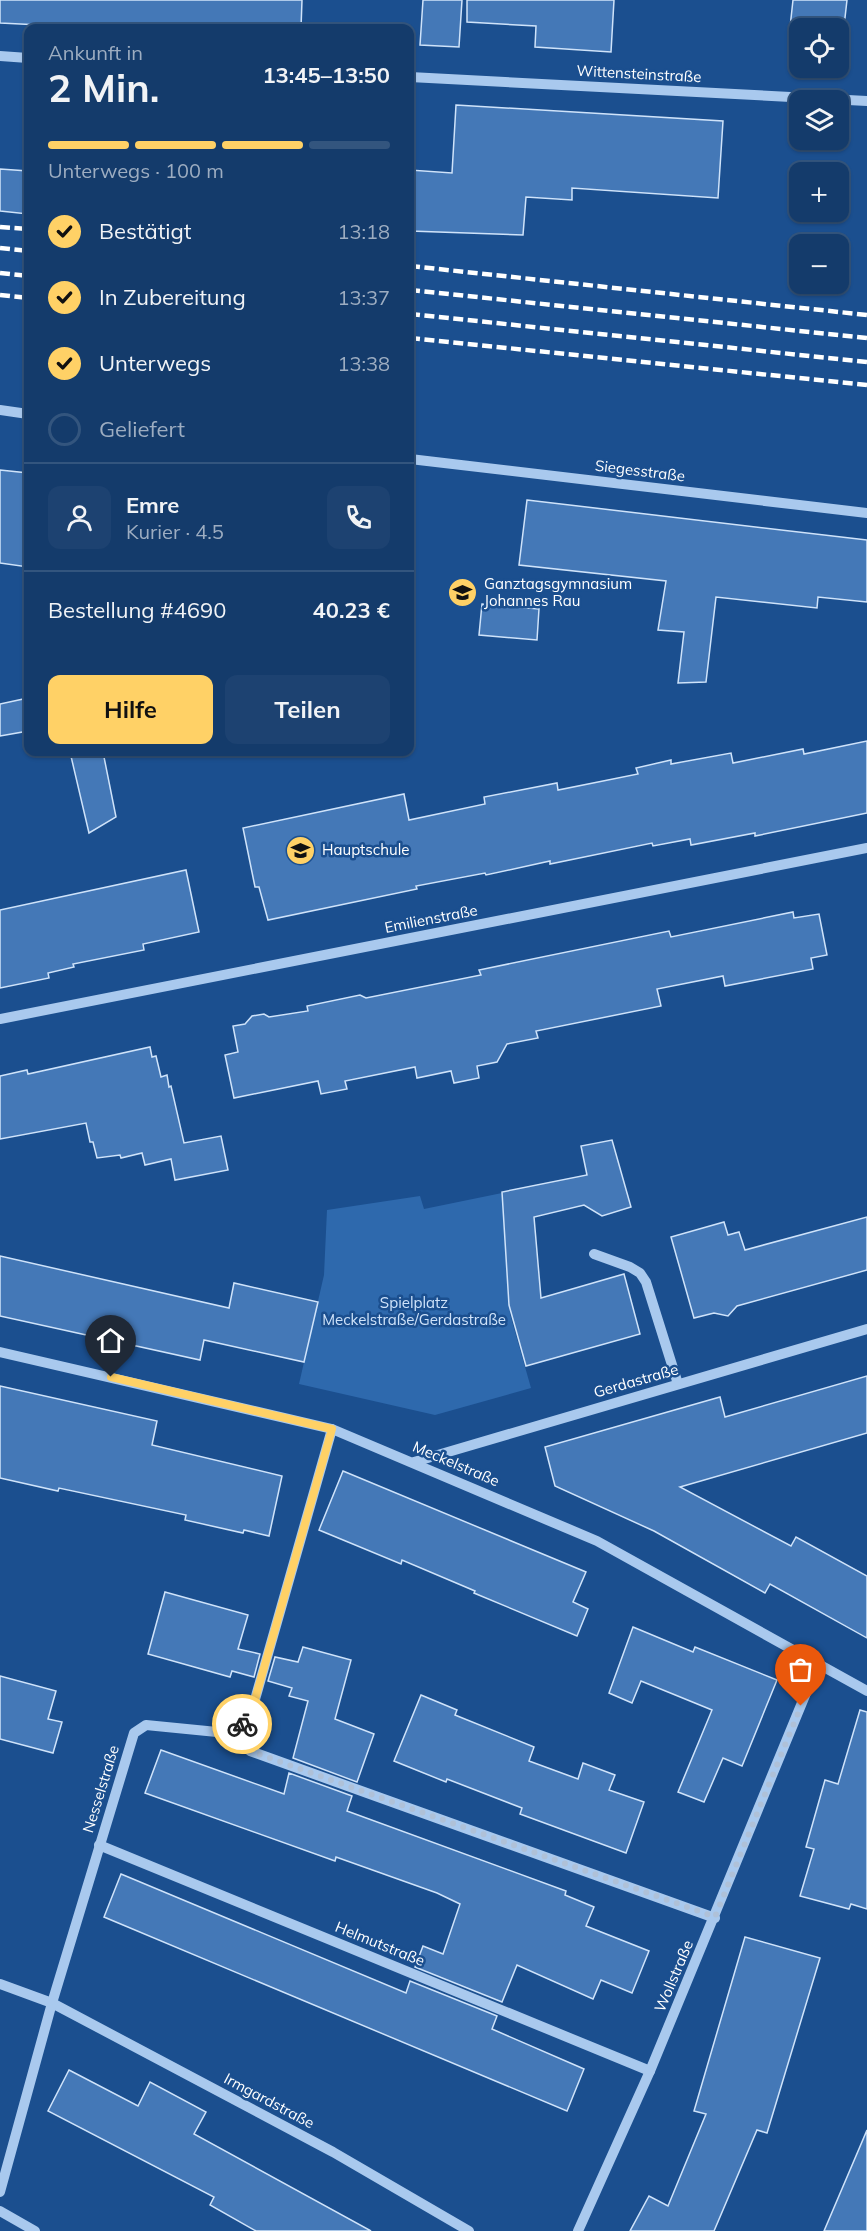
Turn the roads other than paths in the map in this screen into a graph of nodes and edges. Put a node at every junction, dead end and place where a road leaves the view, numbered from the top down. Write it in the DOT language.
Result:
graph roads {
  1 [pos="0,56"];
  2 [pos="24,58"];
  3 [pos="414,77"];
  4 [pos="867,101"];
  5 [pos="0,410"];
  6 [pos="24,413"];
  7 [pos="414,459"];
  8 [pos="867,513"];
  9 [pos="867,848"];
  10 [pos="0,1019"];
  11 [pos="594,1254"];
  12 [pos="867,1329"];
  13 [pos="0,1352"];
  14 [pos="678,1384"];
  15 [pos="332,1429"];
  16 [pos="414,1462"];
  17 [pos="818,1664"];
  18 [pos="867,1691"];
  19 [pos="237,1728"];
  20 [pos="99,1845"];
  21 [pos="715,1917"];
  22 [pos="0,1983"];
  23 [pos="52,2003"];
  24 [pos="650,2071"];
  25 [pos="0,2192"];
  26 [pos="0,2211"];
  27 [pos="35,2231"];
  28 [pos="469,2231"];
  29 [pos="578,2231"];
  1 -- 2 [label="street"];
  3 -- 4 [label="street, Wittensteinstraße"];
  5 -- 6 [label="street"];
  7 -- 8 [label="street, Siegesstraße"];
  9 -- 10 [label="street, Emilienstraße"];
  11 -- 14 [label="street"];
  12 -- 14 [label="street, Gerdastraße"];
  13 -- 15 [label="street, Meckelstraße"];
  14 -- 16 [label="street, Gerdastraße"];
  15 -- 16 [label="street, Meckelstraße"];
  15 -- 19 [label="street"];
  16 -- 17 [label="street, Meckelstraße"];
  17 -- 18 [label="street, Meckelstraße"];
  17 -- 21 [label="street, Wollstraße"];
  19 -- 20 [label="street, Nesselstraße"];
  19 -- 21 [label="street"];
  20 -- 23 [label="street, Nesselstraße"];
  20 -- 24 [label="street, Helmutstraße"];
  21 -- 24 [label="street, Wollstraße"];
  22 -- 23 [label="street, Irmgardstraße"];
  23 -- 25 [label="street, Nesselstraße"];
  23 -- 28 [label="street, Irmgardstraße"];
  24 -- 29 [label="street, Wollstraße"];
  26 -- 27 [label="street"];
}
